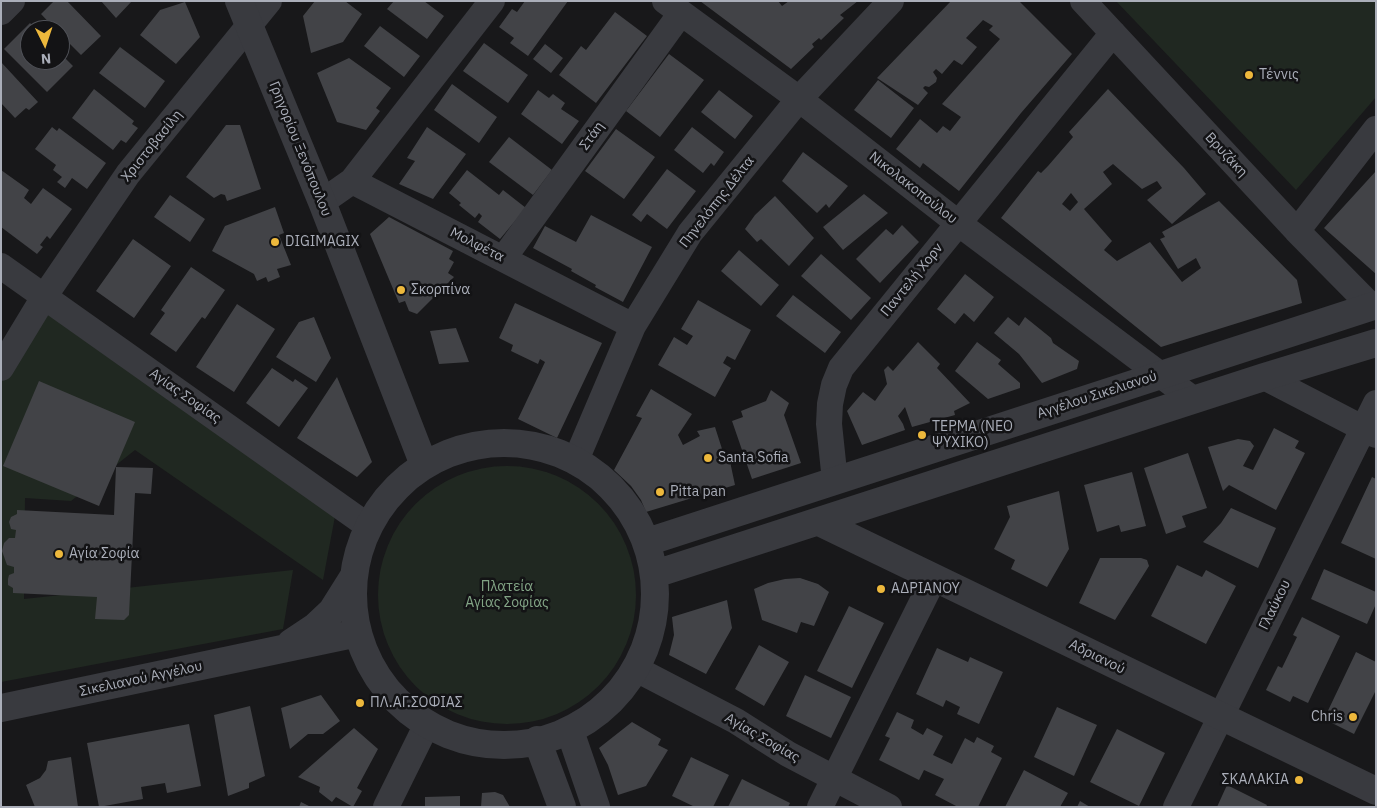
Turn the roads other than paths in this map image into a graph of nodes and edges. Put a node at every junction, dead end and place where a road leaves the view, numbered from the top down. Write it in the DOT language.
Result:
graph roads {
  1 [pos="12,1"];
  2 [pos="239,1"];
  3 [pos="269,1"];
  4 [pos="492,1"];
  5 [pos="891,1"];
  6 [pos="1083,1"];
  7 [pos="673,7"];
  8 [pos="1,12"];
  9 [pos="249,27"];
  10 [pos="1113,33"];
  11 [pos="798,99"];
  12 [pos="1376,128"];
  13 [pos="352,181"];
  14 [pos="322,202"];
  15 [pos="958,223"];
  16 [pos="1298,231"];
  17 [pos="503,259"];
  18 [pos="1,266"];
  19 [pos="44,297"];
  20 [pos="1373,306"];
  21 [pos="633,326"];
  22 [pos="1376,343"];
  23 [pos="1,368"];
  24 [pos="1162,374"];
  25 [pos="1264,377"];
  26 [pos="1194,400"];
  27 [pos="1376,403"];
  28 [pos="1369,432"];
  29 [pos="576,460"];
  30 [pos="893,462"];
  31 [pos="424,465"];
  32 [pos="835,481"];
  33 [pos="864,507"];
  34 [pos="820,522"];
  35 [pos="368,526"];
  36 [pos="647,542"];
  37 [pos="884,554"];
  38 [pos="655,574"];
  39 [pos="354,576"];
  40 [pos="934,578"];
  41 [pos="358,633"];
  42 [pos="281,649"];
  43 [pos="636,669"];
  44 [pos="1,708"];
  45 [pos="1220,716"];
  46 [pos="427,724"];
  47 [pos="570,731"];
  48 [pos="537,740"];
  49 [pos="833,778"];
  50 [pos="1376,791"];
  51 [pos="386,807"];
  52 [pos="562,807"];
  53 [pos="596,807"];
  54 [pos="820,807"];
  55 [pos="889,807"];
  56 [pos="1176,807"];
  1 -- 8 [label="street"];
  2 -- 9 [label="street, Γρηγορίου Ξενόπουλου"];
  3 -- 9 [label="street, Χριστοβασίλη"];
  4 -- 13 [label="street"];
  5 -- 11 [label="street, Πηνελόπης Δέλτα"];
  6 -- 10 [label="street, Βρυζάκη"];
  7 -- 11 [label="street, Νικολακοπούλου"];
  7 -- 17 [label="street, Στάη"];
  9 -- 14 [label="street, Γρηγορίου Ξενόπουλου"];
  9 -- 19 [label="street, Χριστοβασίλη"];
  10 -- 15 [label="street, Παντελή Χορν"];
  10 -- 16 [label="street, Βρυζάκη"];
  11 -- 15 [label="street, Νικολακοπούλου"];
  11 -- 21 [label="street, Πηνελόπης Δέλτα"];
  12 -- 16 [label="street"];
  13 -- 14 [label="street"];
  13 -- 17 [label="street, Μολφέτα"];
  14 -- 31 [label="street, Γρηγορίου Ξενόπουλου"];
  15 -- 24 [label="street, Νικολακοπούλου"];
  15 -- 32 [label="street, Παντελή Χορν"];
  16 -- 20 [label="street, Βρυζάκη"];
  17 -- 21 [label="street, Μολφέτα"];
  18 -- 19 [label="street, Αγίας Σοφίας"];
  19 -- 23 [label="street, Χριστοβασίλη"];
  19 -- 35 [label="street, Αγίας Σοφίας"];
  20 -- 24 [label="street, Αγγέλου Σικελιανού"];
  21 -- 29 [label="street, Πηνελόπης Δέλτα"];
  22 -- 25 [label="street"];
  24 -- 26 [label="street, Νικολακοπούλου"];
  24 -- 30 [label="street, Αγγέλου Σικελιανού"];
  25 -- 26 [label="street"];
  25 -- 28 [label="street"];
  26 -- 33 [label="street"];
  27 -- 28 [label="street, Γλαύκου"];
  28 -- 45 [label="street, Γλαύκου"];
  29 -- 31 [label="street"];
  29 -- 36 [label="street"];
  30 -- 32 [label="street, Αγγέλου Σικελιανού"];
  30 -- 33 [label="street"];
  31 -- 35 [label="street"];
  32 -- 36 [label="street, Αγγέλου Σικελιανού"];
  33 -- 34 [label="street"];
  33 -- 37 [label="street"];
  34 -- 37 [label="street, Αδριανού"];
  34 -- 38 [label="street"];
  35 -- 39 [label="street"];
  36 -- 38 [label="street"];
  37 -- 40 [label="street, Αδριανού"];
  38 -- 43 [label="street"];
  39 -- 41 [label="street"];
  39 -- 42 [label="street, Σικελιανού Αγγέλου"];
  40 -- 45 [label="street, Αδριανού"];
  40 -- 49 [label="street"];
  41 -- 42 [label="street, Σικελιανού Αγγέλου"];
  41 -- 46 [label="street"];
  42 -- 44 [label="street, Σικελιανού Αγγέλου"];
  43 -- 47 [label="street"];
  43 -- 49 [label="street, Αγίας Σοφίας"];
  45 -- 50 [label="street, Αδριανού"];
  45 -- 56 [label="street, Γλαύκου"];
  46 -- 48 [label="street"];
  46 -- 51 [label="street"];
  47 -- 48 [label="street"];
  47 -- 53 [label="street"];
  48 -- 52 [label="street"];
  49 -- 54 [label="street"];
  49 -- 55 [label="street, Αγίας Σοφίας"];
}
